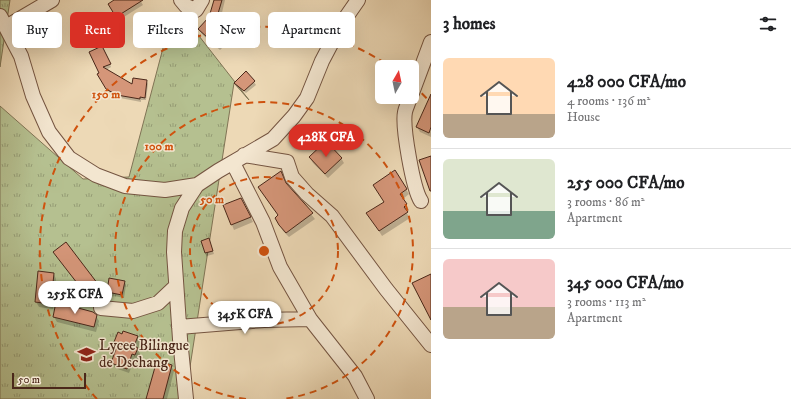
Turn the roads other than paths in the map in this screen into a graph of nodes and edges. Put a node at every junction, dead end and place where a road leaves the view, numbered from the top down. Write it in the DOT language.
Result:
graph roads {
  1 [pos="52,0"];
  2 [pos="181,0"];
  3 [pos="202,0"];
  4 [pos="358,0"];
  5 [pos="3,21"];
  6 [pos="431,42"];
  7 [pos="419,74"];
  8 [pos="407,104"];
  9 [pos="244,155"];
  10 [pos="232,163"];
  11 [pos="197,185"];
  12 [pos="421,201"];
  13 [pos="176,286"];
  14 [pos="102,308"];
  15 [pos="310,319"];
  16 [pos="179,327"];
  17 [pos="431,345"];
  18 [pos="185,397"];
  19 [pos="367,399"];
  1 -- 5 [label="street"];
  2 -- 3 [label="street"];
  4 -- 9 [label="street"];
  5 -- 11 [label="street"];
  6 -- 7 [label="street"];
  8 -- 12 [label="street"];
  9 -- 10 [label="street"];
  9 -- 17 [label="street"];
  10 -- 11 [label="street"];
  10 -- 15 [label="street"];
  11 -- 13 [label="street"];
  13 -- 14 [label="street"];
  13 -- 16 [label="street"];
  15 -- 16 [label="street"];
  15 -- 19 [label="street"];
  16 -- 18 [label="street"];
}
